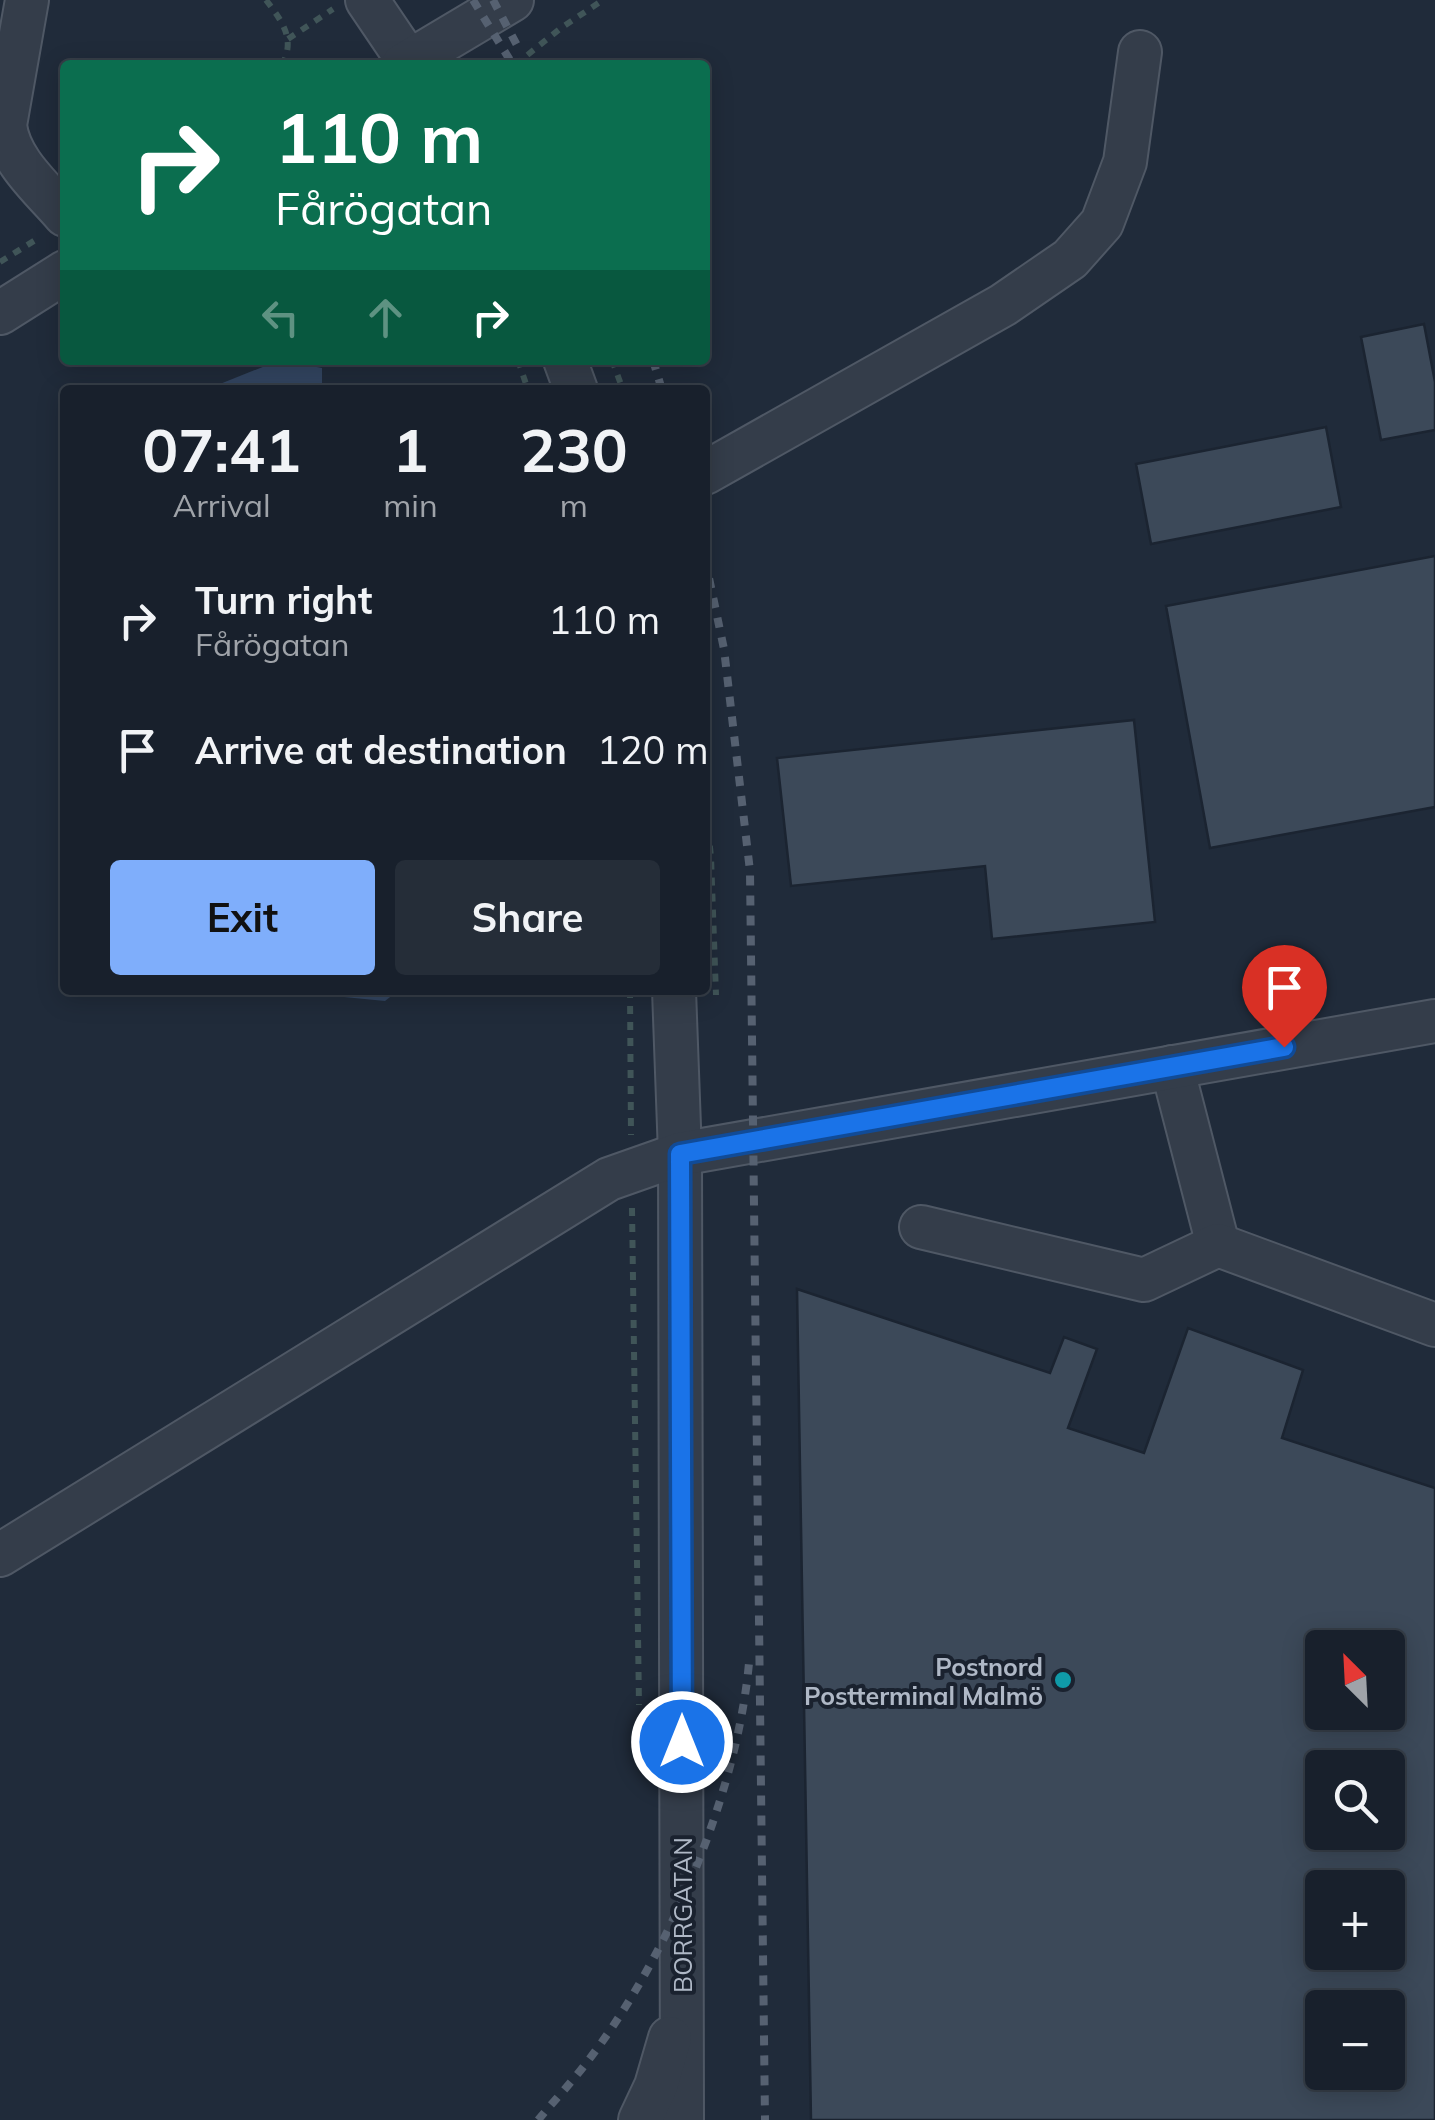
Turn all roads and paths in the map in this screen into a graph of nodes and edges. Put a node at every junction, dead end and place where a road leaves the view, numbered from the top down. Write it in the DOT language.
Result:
graph roads {
  1 [pos="27,0"];
  2 [pos="266,0"];
  3 [pos="347,0"];
  4 [pos="367,0"];
  5 [pos="512,0"];
  6 [pos="603,0"];
  7 [pos="288,39"];
  8 [pos="1140,52"];
  9 [pos="285,60"];
  10 [pos="405,60"];
  11 [pos="414,60"];
  12 [pos="521,60"];
  13 [pos="57,224"];
  14 [pos="0,262"];
  15 [pos="60,275"];
  16 [pos="0,313"];
  17 [pos="710,469"];
  18 [pos="710,847"];
  19 [pos="630,995"];
  20 [pos="674,995"];
  21 [pos="716,996"];
  22 [pos="1435,1020"];
  23 [pos="1172,1067"];
  24 [pos="680,1154"];
  25 [pos="632,1171"];
  26 [pos="921,1227"];
  27 [pos="1218,1244"];
  28 [pos="1435,1325"];
  29 [pos="0,1556"];
  30 [pos="639,1725"];
  31 [pos="682,1994"];
  32 [pos="640,2120"];
  33 [pos="682,2120"];
  1 -- 13 [label="street"];
  2 -- 7 [label="path"];
  3 -- 7 [label="path"];
  4 -- 10 [label="street"];
  5 -- 11 [label="street"];
  6 -- 12 [label="path"];
  7 -- 9 [label="path"];
  8 -- 17 [label="street"];
  13 -- 14 [label="path"];
  15 -- 16 [label="street"];
  18 -- 21 [label="path"];
  19 -- 25 [label="path"];
  20 -- 24 [label="street, BORRGATAN"];
  22 -- 23 [label="street"];
  23 -- 24 [label="street"];
  23 -- 27 [label="street"];
  24 -- 25 [label="street"];
  24 -- 31 [label="street, BORRGATAN"];
  25 -- 29 [label="street"];
  25 -- 30 [label="path"];
  26 -- 27 [label="street"];
  27 -- 28 [label="street"];
  31 -- 32 [label="street"];
  31 -- 33 [label="street, BORRGATAN"];
}
